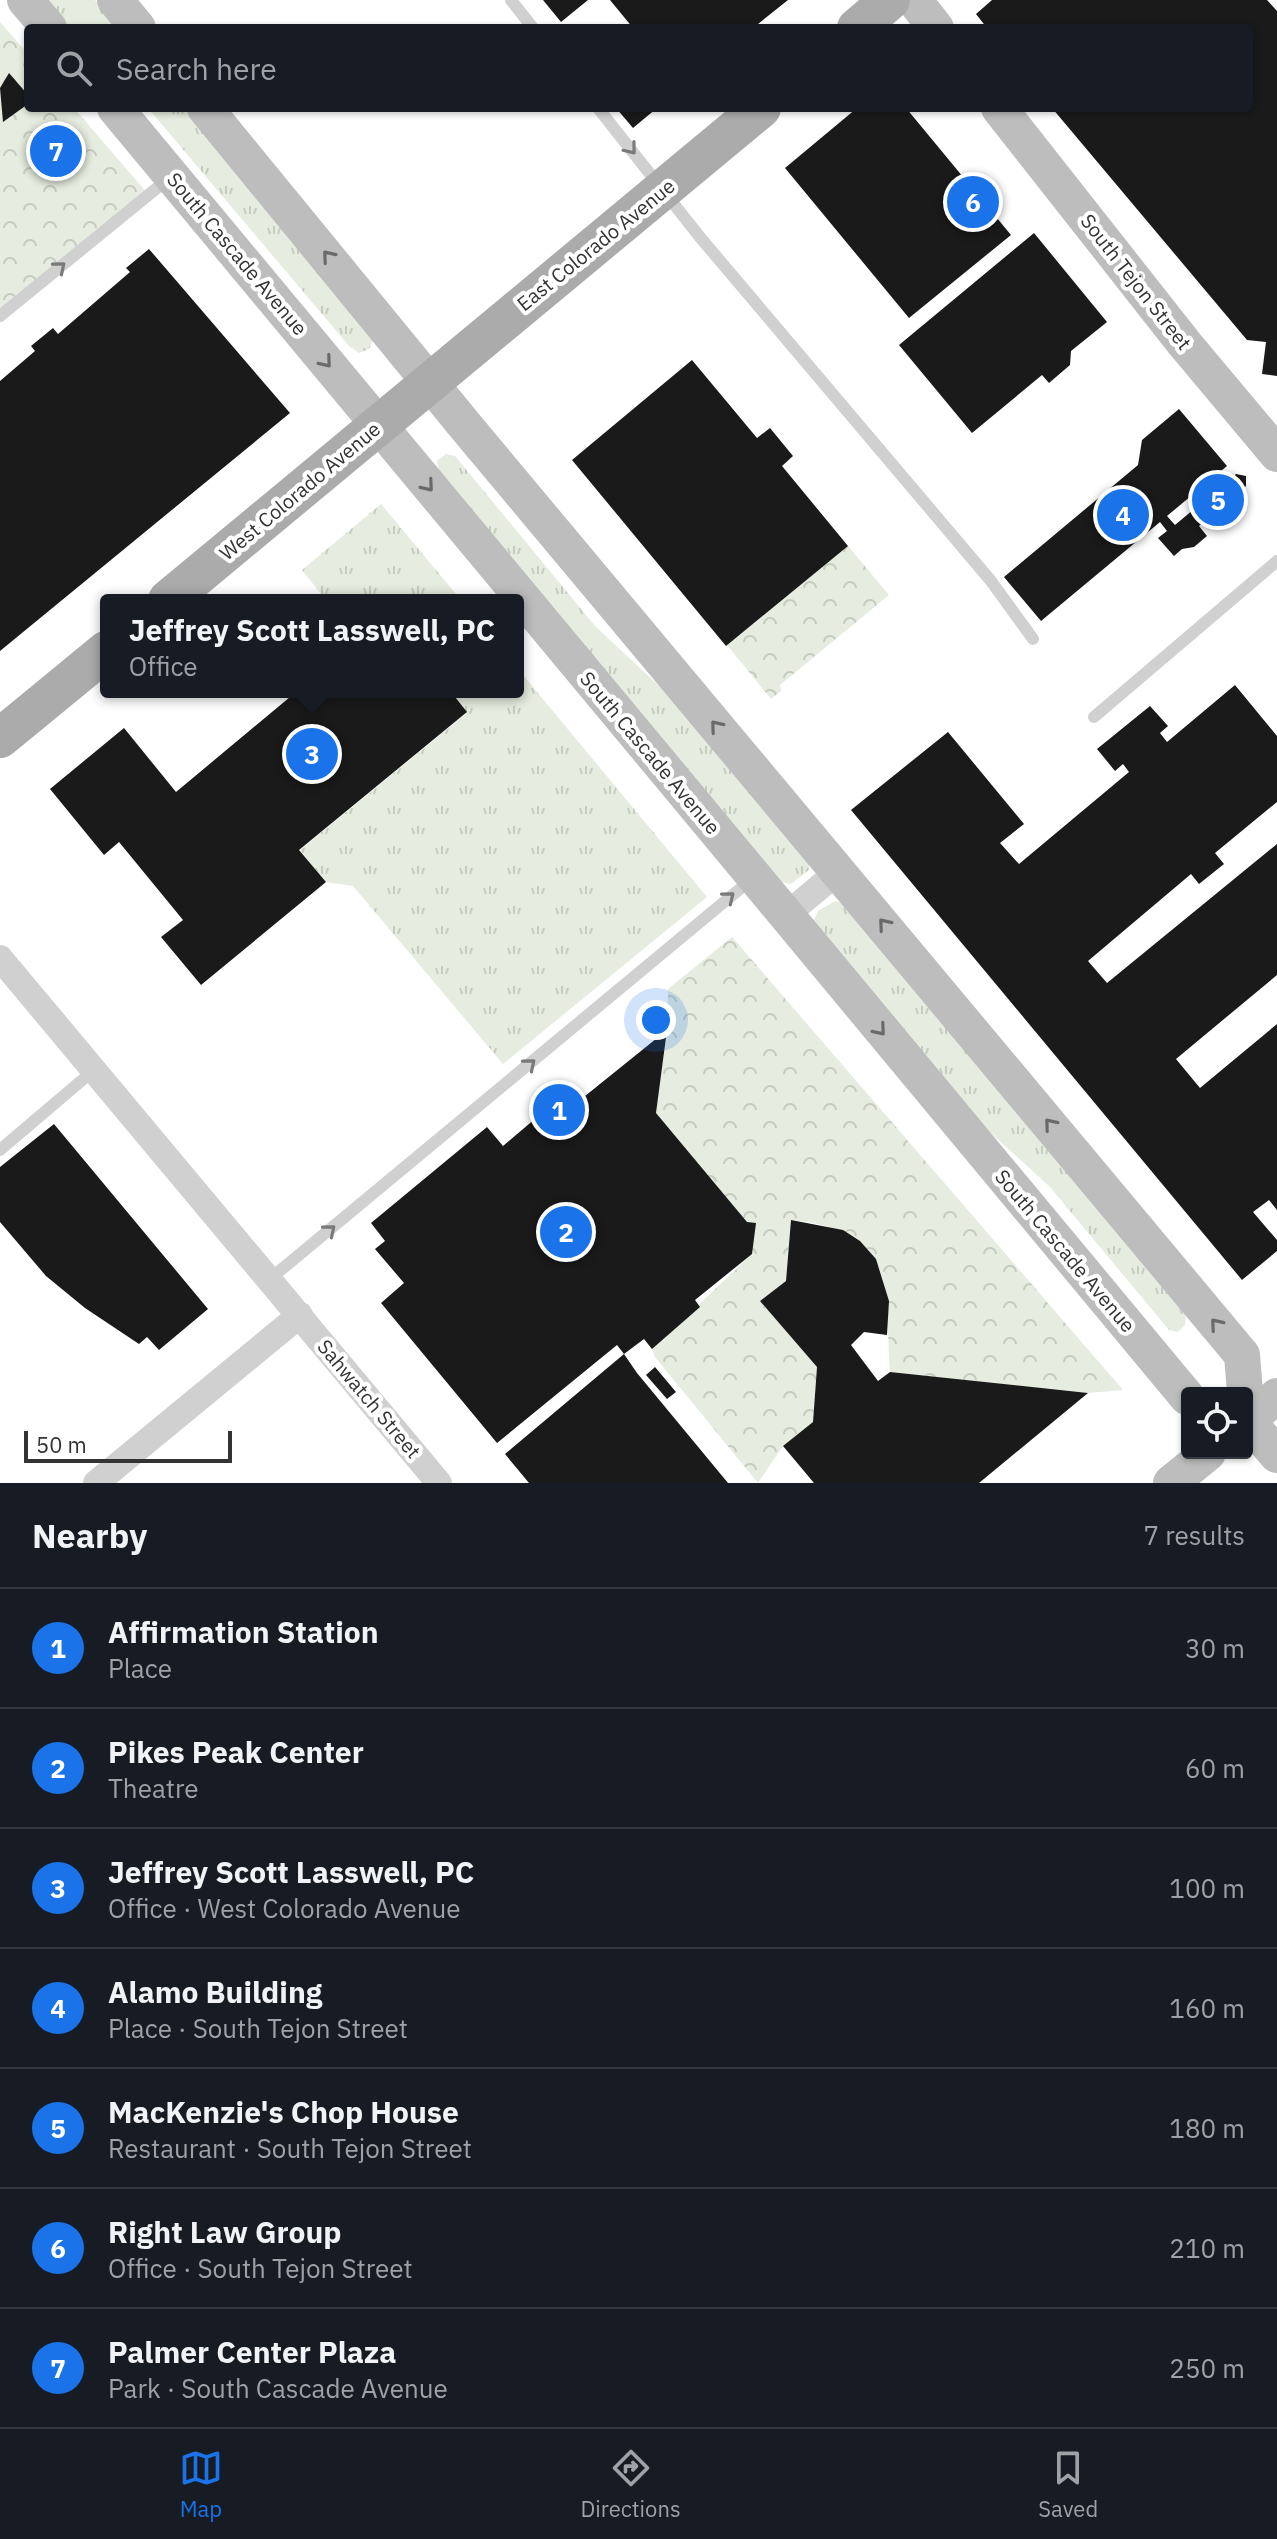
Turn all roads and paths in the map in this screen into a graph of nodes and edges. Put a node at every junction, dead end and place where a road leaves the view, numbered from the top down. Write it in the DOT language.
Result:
graph roads {
  1 [pos="25,0"];
  2 [pos="115,0"];
  3 [pos="511,0"];
  4 [pos="890,0"];
  5 [pos="914,0"];
  6 [pos="46,24"];
  7 [pos="135,24"];
  8 [pos="530,24"];
  9 [pos="862,24"];
  10 [pos="933,24"];
  11 [pos="118,112"];
  12 [pos="208,112"];
  13 [pos="601,112"];
  14 [pos="756,112"];
  15 [pos="1002,112"];
  16 [pos="171,175"];
  17 [pos="664,190"];
  18 [pos="0,316"];
  19 [pos="431,380"];
  20 [pos="378,426"];
  21 [pos="1277,454"];
  22 [pos="1277,561"];
  23 [pos="175,594"];
  24 [pos="517,594"];
  25 [pos="524,602"];
  26 [pos="1033,639"];
  27 [pos="100,656"];
  28 [pos="1094,717"];
  29 [pos="0,738"];
  30 [pos="840,870"];
  31 [pos="753,878"];
  32 [pos="785,916"];
  33 [pos="0,958"];
  34 [pos="94,1070"];
  35 [pos="0,1150"];
  36 [pos="270,1279"];
  37 [pos="300,1315"];
  38 [pos="1245,1387"];
  39 [pos="1181,1390"];
  40 [pos="1277,1396"];
  41 [pos="1253,1415"];
  42 [pos="1253,1427"];
  43 [pos="1277,1455"];
  44 [pos="96,1483"];
  45 [pos="439,1483"];
  1 -- 6 [label="main road"];
  2 -- 7 [label="main road"];
  3 -- 8 [label="lane"];
  4 -- 9 [label="main road"];
  5 -- 10 [label="main road"];
  11 -- 16 [label="main road, South Cascade Avenue"];
  19 -- 12 [label="main road, one-way"];
  13 -- 17 [label="lane, one-way"];
  14 -- 17 [label="main road, East Colorado Avenue"];
  15 -- 21 [label="main road, South Tejon Street"];
  18 -- 16 [label="lane, one-way"];
  16 -- 20 [label="main road, South Cascade Avenue, one-way"];
  17 -- 19 [label="main road, East Colorado Avenue"];
  17 -- 26 [label="lane"];
  19 -- 20 [label="main road, West Colorado Avenue"];
  30 -- 19 [label="main road, one-way"];
  20 -- 23 [label="main road, West Colorado Avenue"];
  20 -- 24 [label="main road, South Cascade Avenue, one-way"];
  22 -- 28 [label="lane"];
  25 -- 31 [label="main road, South Cascade Avenue, one-way"];
  27 -- 29 [label="main road"];
  30 -- 32 [label="street"];
  38 -- 30 [label="main road, one-way"];
  31 -- 32 [label="main road, South Cascade Avenue"];
  36 -- 31 [label="lane, one-way"];
  32 -- 39 [label="main road, South Cascade Avenue, one-way"];
  33 -- 34 [label="street, Sahwatch Street"];
  34 -- 35 [label="lane"];
  34 -- 36 [label="street, Sahwatch Street"];
  36 -- 37 [label="street, Sahwatch Street"];
  37 -- 44 [label="street"];
  37 -- 45 [label="street, Sahwatch Street"];
  40 -- 41 [label="main road"];
  42 -- 43 [label="main road"];
}
